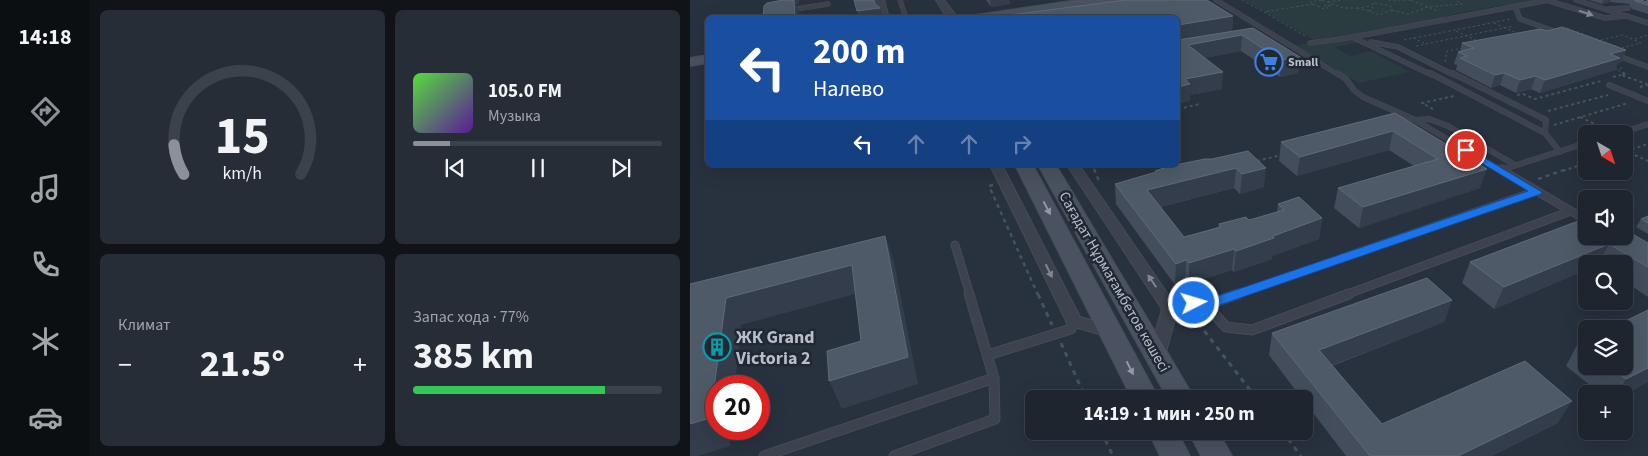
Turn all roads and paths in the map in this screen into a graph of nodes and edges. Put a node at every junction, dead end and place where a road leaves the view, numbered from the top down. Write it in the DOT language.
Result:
graph roads {
  1 [pos="880,0"];
  2 [pos="900,0"];
  3 [pos="940,0"];
  4 [pos="1091,0"];
  5 [pos="1122,0"];
  6 [pos="1216,0"];
  7 [pos="1242,0"];
  8 [pos="1322,0"];
  9 [pos="1341,0"];
  10 [pos="1388,0"];
  11 [pos="1411,0"];
  12 [pos="1455,0"];
  13 [pos="1548,0"];
  14 [pos="1576,0"];
  15 [pos="1327,2"];
  16 [pos="828,4"];
  17 [pos="1313,4"];
  18 [pos="1333,5"];
  19 [pos="1372,6"];
  20 [pos="1515,6"];
  21 [pos="1428,7"];
  22 [pos="1466,7"];
  23 [pos="1067,8"];
  24 [pos="1358,8"];
  25 [pos="1457,8"];
  26 [pos="1628,8"];
  27 [pos="1605,9"];
  28 [pos="784,10"];
  29 [pos="1392,10"];
  30 [pos="1369,11"];
  31 [pos="1264,12"];
  32 [pos="1429,13"];
  33 [pos="1471,14"];
  34 [pos="885,15"];
  35 [pos="905,15"];
  36 [pos="949,15"];
  37 [pos="994,15"];
  38 [pos="1021,15"];
  39 [pos="1031,15"];
  40 [pos="1626,16"];
  41 [pos="1520,17"];
  42 [pos="1647,22"];
  43 [pos="1492,23"];
  44 [pos="1530,23"];
  45 [pos="1563,27"];
  46 [pos="1505,28"];
  47 [pos="1265,29"];
  48 [pos="1255,30"];
  49 [pos="1454,30"];
  50 [pos="1275,35"];
  51 [pos="1405,35"];
  52 [pos="1266,36"];
  53 [pos="1305,36"];
  54 [pos="1466,36"];
  55 [pos="1648,36"];
  56 [pos="1352,37"];
  57 [pos="1513,37"];
  58 [pos="1412,38"];
  59 [pos="1635,39"];
  60 [pos="1601,40"];
  61 [pos="1363,41"];
  62 [pos="1310,43"];
  63 [pos="1385,43"];
  64 [pos="1585,43"];
  65 [pos="1425,44"];
  66 [pos="1475,45"];
  67 [pos="1466,47"];
  68 [pos="1622,48"];
  69 [pos="1402,49"];
  70 [pos="1630,51"];
  71 [pos="1608,52"];
  72 [pos="705,56"];
  73 [pos="690,58"];
  74 [pos="705,60"];
  75 [pos="690,62"];
  76 [pos="1639,64"];
  77 [pos="1648,67"];
  78 [pos="1441,69"];
  79 [pos="1621,75"];
  80 [pos="1612,78"];
  81 [pos="1602,80"];
  82 [pos="1648,84"];
  83 [pos="1609,85"];
  84 [pos="1624,91"];
  85 [pos="1468,93"];
  86 [pos="1502,98"];
  87 [pos="1642,98"];
  88 [pos="1648,101"];
  89 [pos="1200,104"];
  90 [pos="1180,109"];
  91 [pos="1440,113"];
  92 [pos="1535,115"];
  93 [pos="1580,117"];
  94 [pos="1415,120"];
  95 [pos="1648,124"];
  96 [pos="1597,125"];
  97 [pos="1633,129"];
  98 [pos="1546,130"];
  99 [pos="1648,144"];
  100 [pos="1578,146"];
  101 [pos="1633,148"];
  102 [pos="1290,152"];
  103 [pos="1560,152"];
  104 [pos="1633,155"];
  105 [pos="1648,161"];
  106 [pos="1252,162"];
  107 [pos="1515,165"];
  108 [pos="1578,166"];
  109 [pos="997,167"];
  110 [pos="1025,167"];
  111 [pos="1048,167"];
  112 [pos="1074,167"];
  113 [pos="1500,170"];
  114 [pos="1523,183"];
  115 [pos="1000,184"];
  116 [pos="1537,192"];
  117 [pos="1571,212"];
  118 [pos="1578,216"];
  119 [pos="954,245"];
  120 [pos="1176,305"];
  121 [pos="1206,305"];
  122 [pos="1074,321"];
  123 [pos="1112,332"];
  124 [pos="1056,334"];
  125 [pos="988,355"];
  126 [pos="1157,358"];
  127 [pos="994,378"];
  128 [pos="1082,390"];
  129 [pos="1141,390"];
  130 [pos="1177,390"];
  131 [pos="1249,390"];
  132 [pos="1105,440"];
  133 [pos="1163,440"];
  134 [pos="1167,440"];
  135 [pos="1207,440"];
  136 [pos="1289,440"];
  137 [pos="764,456"];
  138 [pos="894,456"];
  139 [pos="1113,456"];
  140 [pos="1166,456"];
  141 [pos="1175,456"];
  142 [pos="1217,456"];
  143 [pos="1301,456"];
  1 -- 34 [label="street"];
  2 -- 35 [label="lane"];
  3 -- 36 [label="street"];
  4 -- 37 [label="street"];
  5 -- 23 [label="street"];
  6 -- 47 [label="lane"];
  7 -- 31 [label="path"];
  8 -- 15 [label="path"];
  8 -- 17 [label="path"];
  9 -- 15 [label="path"];
  10 -- 11 [label="path"];
  11 -- 21 [label="path"];
  12 -- 21 [label="path"];
  13 -- 20 [label="lane"];
  13 -- 40 [label="lane, one-way"];
  14 -- 27 [label="lane"];
  15 -- 18 [label="path"];
  16 -- 28 [label="lane"];
  17 -- 18 [label="path"];
  17 -- 31 [label="path"];
  18 -- 24 [label="path"];
  19 -- 24 [label="path"];
  19 -- 29 [label="path"];
  19 -- 30 [label="path"];
  20 -- 33 [label="lane"];
  20 -- 41 [label="lane"];
  21 -- 29 [label="path"];
  21 -- 32 [label="path"];
  22 -- 25 [label="path"];
  23 -- 38 [label="street"];
  23 -- 39 [label="street"];
  24 -- 30 [label="path"];
  26 -- 27 [label="lane"];
  27 -- 40 [label="lane"];
  29 -- 30 [label="path"];
  31 -- 53 [label="path"];
  33 -- 43 [label="path"];
  33 -- 56 [label="lane"];
  40 -- 42 [label="lane"];
  41 -- 43 [label="path"];
  41 -- 44 [label="lane"];
  43 -- 46 [label="path"];
  43 -- 49 [label="path"];
  44 -- 46 [label="path"];
  44 -- 64 [label="lane"];
  45 -- 60 [label="path"];
  46 -- 54 [label="path"];
  46 -- 57 [label="path"];
  47 -- 48 [label="lane"];
  47 -- 50 [label="lane"];
  49 -- 54 [label="path"];
  49 -- 58 [label="path"];
  50 -- 52 [label="lane"];
  50 -- 94 [label="lane"];
  51 -- 58 [label="path"];
  54 -- 65 [label="path"];
  54 -- 66 [label="path"];
  55 -- 59 [label="path"];
  56 -- 61 [label="lane"];
  56 -- 62 [label="lane"];
  58 -- 63 [label="path"];
  58 -- 65 [label="path"];
  59 -- 60 [label="path"];
  59 -- 68 [label="path"];
  60 -- 64 [label="path"];
  60 -- 68 [label="path"];
  61 -- 63 [label="lane"];
  61 -- 85 [label="lane"];
  63 -- 69 [label="lane"];
  65 -- 69 [label="path"];
  67 -- 78 [label="path"];
  68 -- 70 [label="path"];
  68 -- 71 [label="path"];
  69 -- 78 [label="lane"];
  71 -- 76 [label="lane"];
  72 -- 73 [label="street"];
  74 -- 75 [label="street"];
  76 -- 77 [label="lane"];
  76 -- 79 [label="path"];
  78 -- 86 [label="lane"];
  79 -- 80 [label="path"];
  79 -- 82 [label="path"];
  81 -- 86 [label="path"];
  82 -- 84 [label="path"];
  83 -- 84 [label="lane"];
  84 -- 87 [label="lane"];
  84 -- 92 [label="path"];
  85 -- 91 [label="path"];
  85 -- 98 [label="lane"];
  86 -- 92 [label="lane"];
  87 -- 88 [label="lane"];
  87 -- 93 [label="path"];
  89 -- 90 [label="path"];
  92 -- 98 [label="lane"];
  93 -- 96 [label="path"];
  93 -- 98 [label="path"];
  94 -- 107 [label="lane"];
  94 -- 113 [label="lane"];
  95 -- 97 [label="lane"];
  98 -- 103 [label="lane"];
  99 -- 101 [label="path"];
  100 -- 103 [label="lane"];
  102 -- 106 [label="path"];
  103 -- 107 [label="lane"];
  104 -- 105 [label="path"];
  107 -- 113 [label="lane"];
  108 -- 114 [label="path"];
  109 -- 122 [label="street, one-way"];
  110 -- 123 [label="street, Сағадат Нұрмағамбетов көшесі, one-way"];
  111 -- 126 [label="street, Сағадат Нұрмағамбетов көшесі"];
  120 -- 112 [label="street, one-way"];
  113 -- 114 [label="lane"];
  114 -- 116 [label="lane"];
  115 -- 124 [label="path"];
  116 -- 117 [label="lane"];
  116 -- 121 [label="lane"];
  117 -- 118 [label="lane"];
  117 -- 121 [label="lane"];
  119 -- 125 [label="lane"];
  120 -- 121 [label="lane"];
  120 -- 126 [label="street"];
  120 -- 131 [label="path"];
  122 -- 123 [label="street"];
  122 -- 124 [label="lane"];
  123 -- 129 [label="street, Сағадат Нұрмағамбетов көшесі, one-way"];
  124 -- 125 [label="lane"];
  124 -- 128 [label="path"];
  125 -- 127 [label="lane"];
  126 -- 130 [label="street, Сағадат Нұрмағамбетов көшесі"];
  127 -- 137 [label="lane"];
  127 -- 138 [label="lane"];
  132 -- 139 [label="path"];
  133 -- 140 [label="street"];
  134 -- 141 [label="street"];
  135 -- 142 [label="street"];
  136 -- 143 [label="path"];
}
